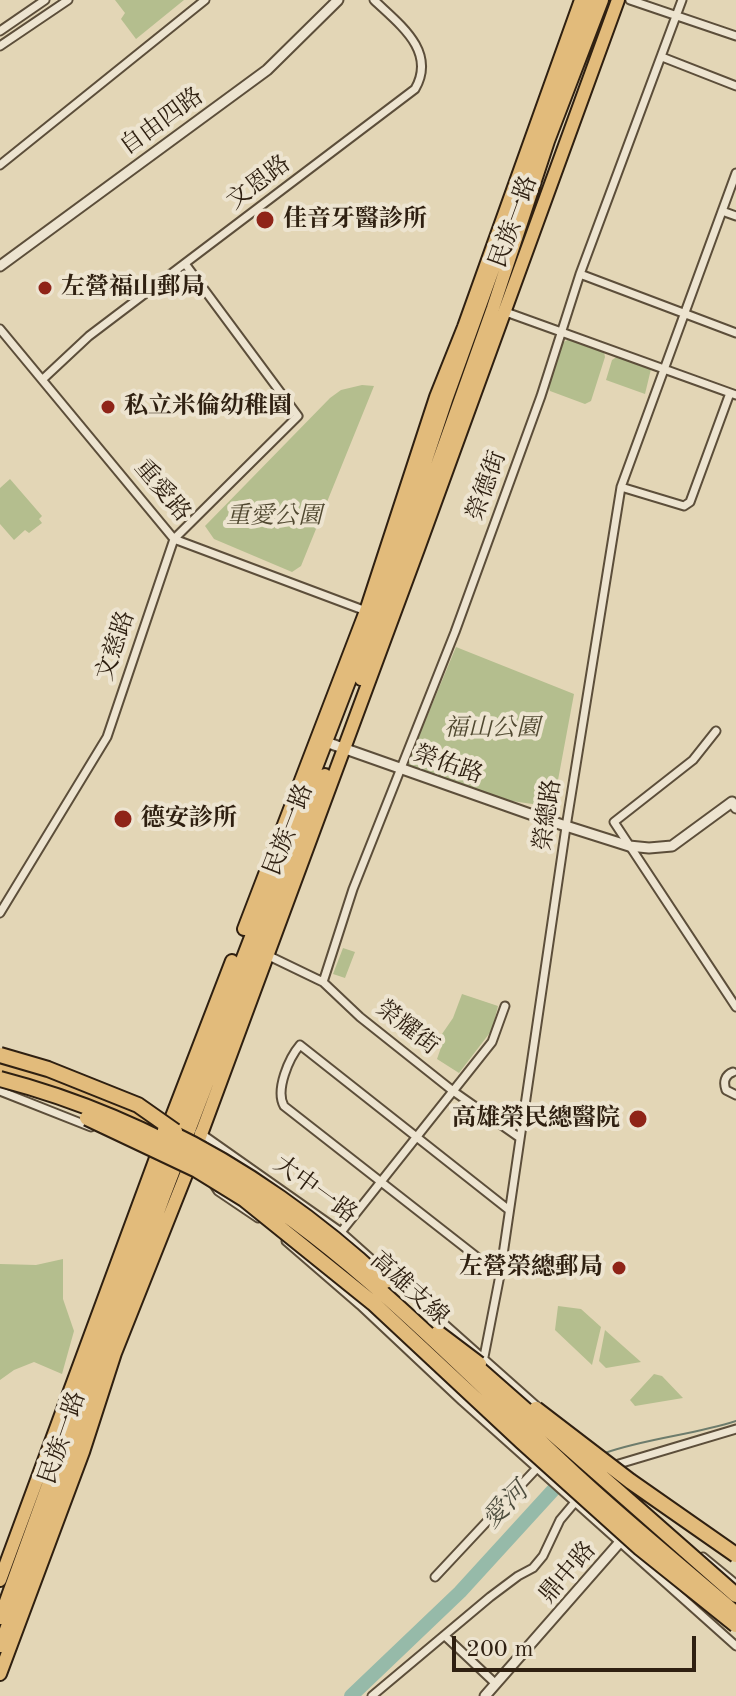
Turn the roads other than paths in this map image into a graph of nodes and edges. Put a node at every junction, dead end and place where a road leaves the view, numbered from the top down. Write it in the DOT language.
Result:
graph roads {
  1 [pos="45,0"];
  2 [pos="68,0"];
  3 [pos="205,0"];
  4 [pos="338,0"];
  5 [pos="374,0"];
  6 [pos="581,0"];
  7 [pos="590,0"];
  8 [pos="602,0"];
  9 [pos="618,0"];
  10 [pos="630,0"];
  11 [pos="682,0"];
  12 [pos="58,3"];
  13 [pos="677,14"];
  14 [pos="0,31"];
  15 [pos="736,36"];
  16 [pos="0,46"];
  17 [pos="662,57"];
  18 [pos="736,86"];
  19 [pos="0,165"];
  20 [pos="736,173"];
  21 [pos="722,211"];
  22 [pos="736,216"];
  23 [pos="186,265"];
  24 [pos="0,266"];
  25 [pos="580,274"];
  26 [pos="499,310"];
  27 [pos="685,314"];
  28 [pos="0,329"];
  29 [pos="562,332"];
  30 [pos="736,333"];
  31 [pos="663,370"];
  32 [pos="43,379"];
  33 [pos="733,394"];
  34 [pos="621,487"];
  35 [pos="174,539"];
  36 [pos="379,616"];
  37 [pos="716,731"];
  38 [pos="331,744"];
  39 [pos="400,769"];
  40 [pos="735,803"];
  41 [pos="566,827"];
  42 [pos="629,846"];
  43 [pos="0,913"];
  44 [pos="252,948"];
  45 [pos="323,982"];
  46 [pos="505,1006"];
  47 [pos="736,1007"];
  48 [pos="0,1057"];
  49 [pos="733,1072"];
  50 [pos="0,1079"];
  51 [pos="15,1083"];
  52 [pos="0,1091"];
  53 [pos="453,1091"];
  54 [pos="736,1095"];
  55 [pos="188,1130"];
  56 [pos="417,1136"];
  57 [pos="520,1138"];
  58 [pos="240,1160"];
  59 [pos="171,1164"];
  60 [pos="381,1180"];
  61 [pos="213,1185"];
  62 [pos="509,1210"];
  63 [pos="341,1232"];
  64 [pos="500,1275"];
  65 [pos="437,1332"];
  66 [pos="485,1360"];
  67 [pos="480,1373"];
  68 [pos="476,1384"];
  69 [pos="554,1421"];
  70 [pos="537,1425"];
  71 [pos="492,1427"];
  72 [pos="736,1429"];
  73 [pos="537,1468"];
  74 [pos="603,1468"];
  75 [pos="583,1476"];
  76 [pos="576,1501"];
  77 [pos="647,1510"];
  78 [pos="51,1524"];
  79 [pos="642,1524"];
  80 [pos="620,1542"];
  81 [pos="736,1555"];
  82 [pos="1,1570"];
  83 [pos="435,1577"];
  84 [pos="18,1584"];
  85 [pos="736,1584"];
  86 [pos="736,1595"];
  87 [pos="736,1603"];
  88 [pos="736,1614"];
  89 [pos="0,1618"];
  90 [pos="736,1625"];
  91 [pos="445,1636"];
  92 [pos="0,1646"];
  93 [pos="736,1646"];
  94 [pos="0,1674"];
  95 [pos="496,1684"];
  96 [pos="372,1696"];
  97 [pos="485,1696"];
  1 -- 14 [label="street"];
  2 -- 12 [label="street"];
  3 -- 19 [label="street"];
  4 -- 24 [label="street, 自由四路"];
  5 -- 23 [label="street, 文恩路"];
  6 -- 36 [label="main road, 民族一路"];
  7 -- 36 [label="main road, 民族一路"];
  8 -- 26 [label="main road, 民族一路"];
  9 -- 26 [label="main road, 民族一路"];
  10 -- 13 [label="street"];
  11 -- 13 [label="street, 榮德街"];
  12 -- 16 [label="street"];
  13 -- 15 [label="street"];
  13 -- 17 [label="street, 榮德街"];
  17 -- 18 [label="street"];
  17 -- 25 [label="street, 榮德街"];
  20 -- 21 [label="street, 榮總路"];
  21 -- 22 [label="street"];
  21 -- 27 [label="street, 榮總路"];
  23 -- 32 [label="street, 文恩路"];
  23 -- 35 [label="street, 文慈路"];
  25 -- 27 [label="street"];
  25 -- 29 [label="street, 榮德街"];
  26 -- 29 [label="street"];
  26 -- 36 [label="main road, 民族一路"];
  27 -- 30 [label="street"];
  27 -- 31 [label="street, 榮總路"];
  28 -- 32 [label="street, 重愛路"];
  29 -- 31 [label="street"];
  29 -- 39 [label="street, 榮德街"];
  31 -- 33 [label="street"];
  31 -- 34 [label="street, 榮總路"];
  32 -- 35 [label="street, 重愛路"];
  33 -- 34 [label="street"];
  34 -- 41 [label="street, 榮總路"];
  35 -- 36 [label="street, 重愛路"];
  35 -- 43 [label="street, 文慈路"];
  36 -- 38 [label="main road, 民族一路"];
  37 -- 42 [label="street"];
  38 -- 39 [label="street, 榮佑路"];
  38 -- 44 [label="main road, 民族一路"];
  38 -- 44 [label="main road, 民族一路"];
  39 -- 41 [label="street, 榮佑路"];
  39 -- 45 [label="street, 榮德街"];
  40 -- 42 [label="street, 榮佑路"];
  41 -- 42 [label="street, 榮佑路"];
  41 -- 57 [label="street, 榮總路"];
  42 -- 47 [label="street"];
  44 -- 45 [label="street, 榮耀街"];
  44 -- 55 [label="main road, 民族一路"];
  44 -- 55 [label="main road, 民族一路"];
  45 -- 53 [label="street, 榮耀街"];
  46 -- 53 [label="street"];
  48 -- 55 [label="street, 大中一路"];
  48 -- 55 [label="highway, 高雄支線, bridge"];
  49 -- 54 [label="street"];
  50 -- 51 [label="highway, 高雄支線, bridge"];
  51 -- 75 [label="highway, 高雄支線, bridge"];
  51 -- 90 [label="highway, bridge"];
  52 -- 59 [label="street, 大中一路"];
  53 -- 56 [label="street"];
  53 -- 57 [label="street, 榮耀街"];
  55 -- 58 [label="street, 大中一路"];
  55 -- 59 [label="main road, 民族一路"];
  55 -- 59 [label="main road, 民族一路"];
  55 -- 65 [label="highway, 高雄支線, bridge"];
  56 -- 60 [label="street"];
  56 -- 60 [label="street"];
  56 -- 62 [label="street"];
  57 -- 62 [label="street, 榮總路"];
  58 -- 61 [label="street"];
  58 -- 63 [label="street, 大中一路"];
  59 -- 61 [label="street, 大中一路"];
  59 -- 78 [label="main road, 民族一路"];
  59 -- 82 [label="main road, 民族一路"];
  59 -- 84 [label="main road, 民族一路"];
  60 -- 63 [label="street"];
  60 -- 64 [label="street"];
  61 -- 68 [label="street, 大中一路"];
  61 -- 71 [label="street, 大中一路"];
  61 -- 75 [label="highway, bridge"];
  62 -- 64 [label="street, 榮總路"];
  63 -- 66 [label="street, 大中一路"];
  64 -- 66 [label="street, 榮總路"];
  65 -- 81 [label="highway, bridge"];
  65 -- 86 [label="highway, 高雄支線, bridge"];
  66 -- 67 [label="street, 榮總路"];
  66 -- 69 [label="street, 大中一路"];
  67 -- 68 [label="street, 榮總路"];
  67 -- 70 [label="street, 大中一路"];
  68 -- 70 [label="street, 大中一路"];
  68 -- 71 [label="street, 大中一路"];
  69 -- 70 [label="street"];
  69 -- 74 [label="street, 大中一路, bridge"];
  70 -- 75 [label="street, 大中一路"];
  71 -- 73 [label="street, 大中一路"];
  72 -- 74 [label="street"];
  73 -- 76 [label="street, 大中一路"];
  73 -- 83 [label="street"];
  74 -- 77 [label="street, 大中一路"];
  75 -- 79 [label="street, 大中一路"];
  75 -- 88 [label="highway, 高雄支線, bridge"];
  76 -- 80 [label="street, 大中一路"];
  76 -- 91 [label="street"];
  77 -- 79 [label="street, 鼎中路"];
  77 -- 85 [label="street, 大中一路"];
  78 -- 84 [label="main road, 民族一路"];
  78 -- 94 [label="main road, 民族一路"];
  79 -- 80 [label="street, 鼎中路"];
  79 -- 87 [label="highway"];
  80 -- 93 [label="street, 大中一路"];
  80 -- 95 [label="street, 鼎中路"];
  82 -- 84 [label="street"];
  84 -- 89 [label="main road, 民族一路"];
  84 -- 92 [label="main road, 民族一路"];
  91 -- 95 [label="street"];
  91 -- 96 [label="street"];
  95 -- 97 [label="street, 鼎中路"];
}
